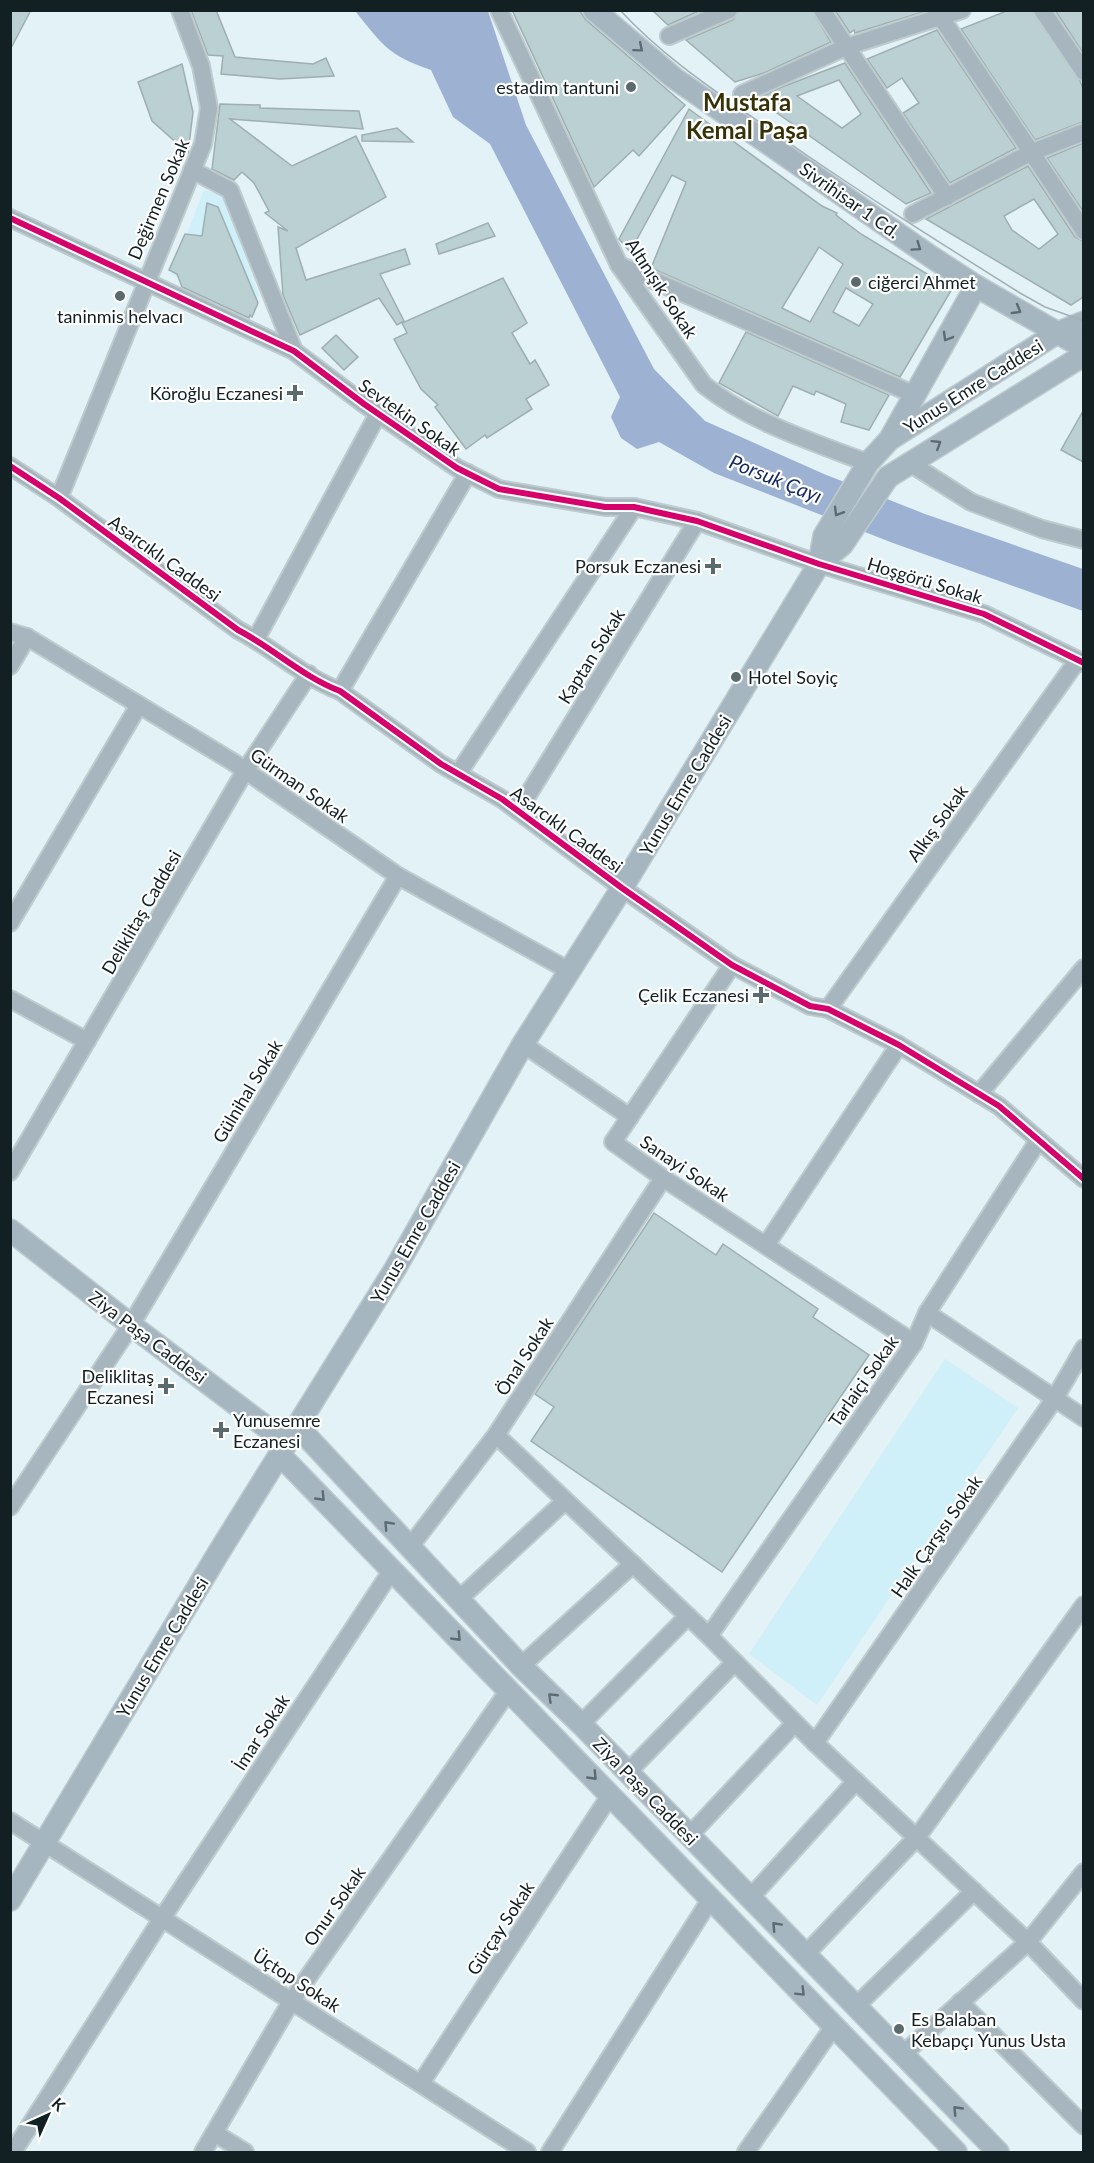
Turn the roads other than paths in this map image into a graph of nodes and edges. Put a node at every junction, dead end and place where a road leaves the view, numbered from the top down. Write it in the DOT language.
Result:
graph roads {
  1 [pos="180,10"];
  2 [pos="499,10"];
  3 [pos="594,10"];
  4 [pos="729,10"];
  5 [pos="822,10"];
  6 [pos="963,10"];
  7 [pos="1042,10"];
  8 [pos="938,14"];
  9 [pos="609,19"];
  10 [pos="669,36"];
  11 [pos="846,47"];
  12 [pos="1083,72"];
  13 [pos="742,94"];
  14 [pos="1083,132"];
  15 [pos="1030,153"];
  16 [pos="192,170"];
  17 [pos="946,197"];
  18 [pos="913,214"];
  19 [pos="10,218"];
  20 [pos="1083,231"];
  21 [pos="619,265"];
  22 [pos="145,282"];
  23 [pos="976,286"];
  24 [pos="1083,322"];
  25 [pos="1057,333"];
  26 [pos="1083,348"];
  27 [pos="294,351"];
  28 [pos="1083,355"];
  29 [pos="915,395"];
  30 [pos="378,414"];
  31 [pos="890,439"];
  32 [pos="908,462"];
  33 [pos="868,463"];
  34 [pos="10,466"];
  35 [pos="468,473"];
  36 [pos="59,498"];
  37 [pos="634,507"];
  38 [pos="697,521"];
  39 [pos="1083,540"];
  40 [pos="819,564"];
  41 [pos="10,632"];
  42 [pos="27,637"];
  43 [pos="256,639"];
  44 [pos="1080,662"];
  45 [pos="10,666"];
  46 [pos="309,674"];
  47 [pos="340,691"];
  48 [pos="139,705"];
  49 [pos="245,771"];
  50 [pos="458,774"];
  51 [pos="518,811"];
  52 [pos="398,876"];
  53 [pos="622,888"];
  54 [pos="10,923"];
  55 [pos="732,965"];
  56 [pos="1083,968"];
  57 [pos="568,970"];
  58 [pos="10,999"];
  59 [pos="828,1009"];
  60 [pos="87,1041"];
  61 [pos="523,1044"];
  62 [pos="899,1045"];
  63 [pos="979,1094"];
  64 [pos="630,1117"];
  65 [pos="1038,1141"];
  66 [pos="10,1172"];
  67 [pos="1082,1175"];
  68 [pos="663,1178"];
  69 [pos="10,1230"];
  70 [pos="766,1245"];
  71 [pos="927,1313"];
  72 [pos="131,1325"];
  73 [pos="915,1342"];
  74 [pos="1083,1348"];
  75 [pos="1055,1398"];
  76 [pos="1083,1418"];
  77 [pos="496,1435"];
  78 [pos="288,1441"];
  79 [pos="565,1501"];
  80 [pos="10,1507"];
  81 [pos="409,1548"];
  82 [pos="633,1564"];
  83 [pos="392,1570"];
  84 [pos="458,1600"];
  85 [pos="1083,1605"];
  86 [pos="688,1617"];
  87 [pos="709,1636"];
  88 [pos="735,1662"];
  89 [pos="520,1666"];
  90 [pos="509,1690"];
  91 [pos="795,1723"];
  92 [pos="581,1724"];
  93 [pos="815,1743"];
  94 [pos="627,1773"];
  95 [pos="856,1781"];
  96 [pos="611,1794"];
  97 [pos="10,1821"];
  98 [pos="689,1836"];
  99 [pos="918,1836"];
  100 [pos="45,1842"];
  101 [pos="1083,1872"];
  102 [pos="974,1891"];
  103 [pos="750,1898"];
  104 [pos="10,1900"];
  105 [pos="710,1900"];
  106 [pos="163,1917"];
  107 [pos="1028,1942"];
  108 [pos="804,1956"];
  109 [pos="292,2000"];
  110 [pos="1083,2001"];
  111 [pos="960,2002"];
  112 [pos="855,2007"];
  113 [pos="834,2026"];
  114 [pos="902,2055"];
  115 [pos="421,2083"];
  116 [pos="1083,2126"];
  117 [pos="216,2134"];
  118 [pos="948,2149"];
  119 [pos="13,2152"];
  120 [pos="203,2152"];
  121 [pos="245,2152"];
  122 [pos="527,2152"];
  123 [pos="550,2152"];
  124 [pos="746,2152"];
  125 [pos="998,2152"];
  1 -- 16 [label="street, Değirmen Sokak"];
  2 -- 21 [label="street, Altınışık Sokak"];
  3 -- 9 [label="main road, Sivrihisar 1 Cd."];
  4 -- 10 [label="street"];
  5 -- 11 [label="street"];
  6 -- 8 [label="street"];
  7 -- 12 [label="street"];
  8 -- 11 [label="street"];
  8 -- 15 [label="street"];
  9 -- 23 [label="main road, Sivrihisar 1 Cd., one-way"];
  11 -- 13 [label="street"];
  11 -- 17 [label="street"];
  14 -- 15 [label="street"];
  15 -- 17 [label="street"];
  15 -- 20 [label="street"];
  16 -- 22 [label="street, Değirmen Sokak"];
  16 -- 27 [label="street"];
  17 -- 18 [label="street"];
  19 -- 22 [label="street, Sevtekin Sokak"];
  21 -- 29 [label="street"];
  21 -- 33 [label="street, Altınışık Sokak"];
  22 -- 27 [label="street, Sevtekin Sokak"];
  22 -- 36 [label="street, Değirmen Sokak"];
  23 -- 25 [label="main road, Sivrihisar 1 Cd., one-way"];
  23 -- 29 [label="main road, Yunus Emre Caddesi, one-way"];
  24 -- 25 [label="main road, Yunus Emre Caddesi"];
  25 -- 26 [label="main road, Sivrihisar 1 Cd."];
  25 -- 31 [label="main road, Yunus Emre Caddesi"];
  27 -- 30 [label="street, Sevtekin Sokak"];
  32 -- 28 [label="main road, Yunus Emre Caddesi, one-way"];
  29 -- 31 [label="main road, Yunus Emre Caddesi"];
  30 -- 35 [label="street, Sevtekin Sokak"];
  30 -- 43 [label="street"];
  31 -- 33 [label="main road, Yunus Emre Caddesi"];
  32 -- 39 [label="street"];
  32 -- 40 [label="main road, Yunus Emre Caddesi"];
  33 -- 40 [label="main road, Yunus Emre Caddesi, one-way"];
  34 -- 36 [label="street, Asarcıklı Caddesi"];
  35 -- 37 [label="street, Sevtekin Sokak"];
  35 -- 47 [label="street"];
  36 -- 43 [label="street, Asarcıklı Caddesi"];
  37 -- 38 [label="street, Sevtekin Sokak"];
  37 -- 50 [label="street"];
  38 -- 40 [label="street, Sevtekin Sokak"];
  38 -- 51 [label="street, Kaptan Sokak"];
  40 -- 44 [label="street, Hoşgörü Sokak"];
  40 -- 53 [label="main road, Yunus Emre Caddesi"];
  41 -- 42 [label="street, Gürman Sokak"];
  42 -- 45 [label="street"];
  42 -- 48 [label="street, Gürman Sokak"];
  43 -- 46 [label="street, Asarcıklı Caddesi"];
  44 -- 59 [label="street, Alkış Sokak"];
  46 -- 47 [label="street, Asarcıklı Caddesi"];
  46 -- 49 [label="street, Deliklitaş Caddesi"];
  47 -- 50 [label="street, Asarcıklı Caddesi"];
  48 -- 49 [label="street, Gürman Sokak"];
  48 -- 54 [label="street"];
  49 -- 52 [label="street, Gürman Sokak"];
  49 -- 60 [label="street, Deliklitaş Caddesi"];
  50 -- 51 [label="street, Asarcıklı Caddesi"];
  51 -- 53 [label="street, Asarcıklı Caddesi"];
  52 -- 57 [label="street, Gürman Sokak"];
  52 -- 72 [label="street, Gülnihal Sokak"];
  53 -- 55 [label="street, Asarcıklı Caddesi"];
  53 -- 57 [label="main road, Yunus Emre Caddesi"];
  55 -- 59 [label="street, Asarcıklı Caddesi"];
  55 -- 64 [label="street, Sanayi Sokak"];
  56 -- 63 [label="street"];
  57 -- 61 [label="main road, Yunus Emre Caddesi"];
  58 -- 60 [label="street"];
  59 -- 62 [label="street, Asarcıklı Caddesi"];
  60 -- 66 [label="street, Deliklitaş Caddesi"];
  61 -- 64 [label="street"];
  61 -- 78 [label="main road, Yunus Emre Caddesi"];
  62 -- 63 [label="street, Asarcıklı Caddesi"];
  62 -- 70 [label="street"];
  63 -- 65 [label="street, Asarcıklı Caddesi"];
  64 -- 68 [label="street, Sanayi Sokak"];
  65 -- 67 [label="street, Asarcıklı Caddesi"];
  65 -- 71 [label="street, Tarlaiçi Sokak"];
  68 -- 70 [label="street, Sanayi Sokak"];
  68 -- 77 [label="street, Önal Sokak"];
  69 -- 72 [label="main road, Ziya Paşa Caddesi"];
  70 -- 73 [label="street, Sanayi Sokak"];
  71 -- 73 [label="street, Tarlaiçi Sokak"];
  71 -- 75 [label="street"];
  72 -- 78 [label="main road, Ziya Paşa Caddesi"];
  72 -- 80 [label="street, Gülnihal Sokak"];
  73 -- 87 [label="street, Tarlaiçi Sokak"];
  74 -- 75 [label="street, Halk Çarşısı Sokak"];
  75 -- 76 [label="street"];
  75 -- 93 [label="street, Halk Çarşısı Sokak"];
  77 -- 79 [label="street"];
  77 -- 81 [label="street, Önal Sokak"];
  81 -- 78 [label="main road, Ziya Paşa Caddesi, one-way"];
  78 -- 83 [label="main road, Ziya Paşa Caddesi, one-way"];
  78 -- 100 [label="main road, Yunus Emre Caddesi"];
  79 -- 82 [label="street"];
  79 -- 84 [label="street"];
  81 -- 84 [label="main road, Ziya Paşa Caddesi"];
  82 -- 86 [label="street"];
  82 -- 89 [label="street"];
  83 -- 90 [label="main road, Ziya Paşa Caddesi, one-way"];
  83 -- 106 [label="street, İmar Sokak"];
  84 -- 89 [label="main road, Ziya Paşa Caddesi"];
  85 -- 99 [label="street"];
  86 -- 87 [label="street"];
  86 -- 92 [label="street"];
  87 -- 88 [label="street"];
  88 -- 91 [label="street"];
  88 -- 94 [label="street"];
  92 -- 89 [label="main road, Ziya Paşa Caddesi, one-way"];
  90 -- 96 [label="main road, Ziya Paşa Caddesi, one-way"];
  90 -- 109 [label="street, Onur Sokak"];
  91 -- 93 [label="street"];
  91 -- 98 [label="street"];
  92 -- 94 [label="main road, Ziya Paşa Caddesi"];
  93 -- 95 [label="street"];
  94 -- 98 [label="main road, Ziya Paşa Caddesi"];
  95 -- 99 [label="street"];
  95 -- 103 [label="street"];
  96 -- 105 [label="main road, Ziya Paşa Caddesi"];
  96 -- 115 [label="street, Gürçay Sokak"];
  97 -- 100 [label="street, Üçtop Sokak"];
  98 -- 103 [label="main road, Ziya Paşa Caddesi"];
  99 -- 102 [label="street"];
  99 -- 108 [label="street"];
  100 -- 104 [label="main road, Yunus Emre Caddesi"];
  100 -- 106 [label="street, Üçtop Sokak"];
  101 -- 107 [label="street"];
  102 -- 107 [label="street"];
  102 -- 112 [label="street"];
  108 -- 103 [label="main road, Ziya Paşa Caddesi, one-way"];
  105 -- 113 [label="main road, Ziya Paşa Caddesi, one-way"];
  105 -- 123 [label="street"];
  106 -- 109 [label="street, Üçtop Sokak"];
  106 -- 119 [label="street, İmar Sokak"];
  107 -- 110 [label="street"];
  107 -- 111 [label="street"];
  108 -- 112 [label="main road, Ziya Paşa Caddesi"];
  109 -- 115 [label="street, Üçtop Sokak"];
  109 -- 117 [label="street, Onur Sokak"];
  111 -- 114 [label="street"];
  111 -- 116 [label="street"];
  112 -- 114 [label="main road, Ziya Paşa Caddesi"];
  113 -- 118 [label="main road, Ziya Paşa Caddesi"];
  113 -- 124 [label="street"];
  125 -- 114 [label="main road, Ziya Paşa Caddesi, one-way"];
  115 -- 122 [label="street, Üçtop Sokak"];
  117 -- 120 [label="street, Onur Sokak"];
  117 -- 121 [label="street"];
}
